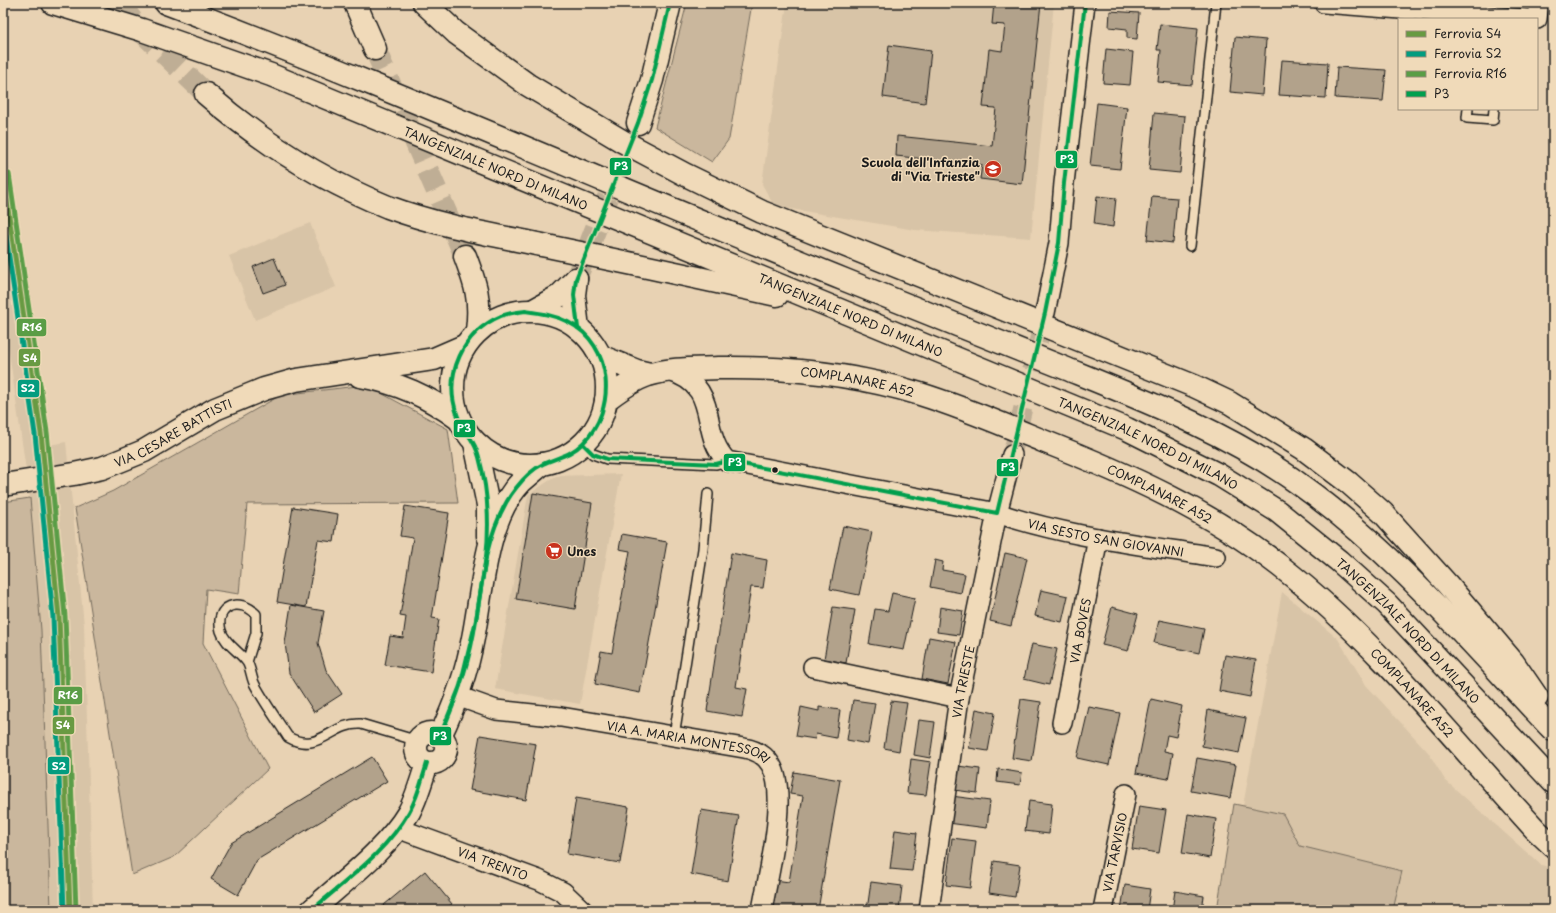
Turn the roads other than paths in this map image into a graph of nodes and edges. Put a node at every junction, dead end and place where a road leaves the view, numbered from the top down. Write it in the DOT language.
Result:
graph roads {
  1 [pos="53,3"];
  2 [pos="166,3"];
  3 [pos="355,3"];
  4 [pos="424,3"];
  5 [pos="440,3"];
  6 [pos="670,3"];
  7 [pos="1085,3"];
  8 [pos="1216,3"];
  9 [pos="1324,3"];
  10 [pos="1538,3"];
  11 [pos="1477,17"];
  12 [pos="1503,18"];
  13 [pos="1537,18"];
  14 [pos="1538,19"];
  15 [pos="1553,21"];
  16 [pos="375,49"];
  17 [pos="492,59"];
  18 [pos="206,94"];
  19 [pos="1468,110"];
  20 [pos="1494,110"];
  21 [pos="638,124"];
  22 [pos="1190,246"];
  23 [pos="465,256"];
  24 [pos="830,306"];
  25 [pos="534,310"];
  26 [pos="1045,313"];
  27 [pos="578,328"];
  28 [pos="471,338"];
  29 [pos="600,356"];
  30 [pos="341,373"];
  31 [pos="660,373"];
  32 [pos="606,400"];
  33 [pos="459,419"];
  34 [pos="475,443"];
  35 [pos="582,444"];
  36 [pos="1012,455"];
  37 [pos="727,461"];
  38 [pos="542,464"];
  39 [pos="3,484"];
  40 [pos="708,494"];
  41 [pos="997,513"];
  42 [pos="1098,538"];
  43 [pos="488,550"];
  44 [pos="1216,557"];
  45 [pos="247,662"];
  46 [pos="813,668"];
  47 [pos="457,696"];
  48 [pos="959,698"];
  49 [pos="1553,722"];
  50 [pos="1062,723"];
  51 [pos="1553,730"];
  52 [pos="440,736"];
  53 [pos="674,736"];
  54 [pos="418,741"];
  55 [pos="427,763"];
  56 [pos="1553,782"];
  57 [pos="1126,794"];
  58 [pos="397,828"];
  59 [pos="1553,846"];
  60 [pos="312,910"];
  61 [pos="582,910"];
  62 [pos="762,910"];
  63 [pos="929,910"];
  64 [pos="1103,910"];
  1 -- 24 [label="main road, TANGENZIALE NORD DI MILANO"];
  2 -- 51 [label="main road"];
  3 -- 16 [label="main road"];
  4 -- 17 [label="main road"];
  5 -- 17 [label="main road"];
  6 -- 21 [label="main road"];
  7 -- 26 [label="street"];
  8 -- 22 [label="lane"];
  9 -- 11 [label="street"];
  10 -- 13 [label="street"];
  11 -- 12 [label="street"];
  14 -- 15 [label="street"];
  17 -- 49 [label="main road"];
  18 -- 24 [label="main road"];
  19 -- 20 [label="lane"];
  23 -- 28 [label="main road"];
  24 -- 56 [label="main road, TANGENZIALE NORD DI MILANO"];
  25 -- 27 [label="main road"];
  25 -- 27 [label="main road"];
  25 -- 28 [label="main road, VIA CESARE BATTISTI"];
  27 -- 29 [label="main road"];
  28 -- 30 [label="main road, VIA CESARE BATTISTI"];
  28 -- 33 [label="main road"];
  29 -- 31 [label="main road, COMPLANARE A52"];
  29 -- 32 [label="main road"];
  30 -- 33 [label="main road, VIA CESARE BATTISTI"];
  30 -- 39 [label="main road, VIA CESARE BATTISTI"];
  31 -- 32 [label="main road, COMPLANARE A52"];
  31 -- 37 [label="street"];
  31 -- 59 [label="main road, COMPLANARE A52"];
  32 -- 35 [label="main road"];
  33 -- 34 [label="main road"];
  34 -- 38 [label="main road"];
  34 -- 43 [label="main road"];
  35 -- 37 [label="lane"];
  35 -- 38 [label="main road"];
  36 -- 41 [label="street, VIA TRIESTE"];
  37 -- 41 [label="street"];
  38 -- 43 [label="main road"];
  40 -- 53 [label="lane"];
  41 -- 42 [label="street, VIA SESTO SAN GIOVANNI"];
  41 -- 48 [label="street, VIA TRIESTE"];
  42 -- 44 [label="street, VIA SESTO SAN GIOVANNI"];
  42 -- 50 [label="street, VIA BOVES"];
  43 -- 47 [label="main road"];
  45 -- 45 [label="lane"];
  45 -- 54 [label="lane"];
  46 -- 48 [label="street"];
  47 -- 52 [label="main road"];
  47 -- 53 [label="street, VIA A. MARIA MONTESSORI"];
  48 -- 63 [label="street, VIA TRIESTE"];
  52 -- 54 [label="main road"];
  52 -- 55 [label="main road"];
  53 -- 62 [label="street, VIA A. MARIA MONTESSORI"];
  54 -- 55 [label="main road"];
  55 -- 58 [label="main road"];
  57 -- 64 [label="street, VIA TARVISIO"];
  58 -- 60 [label="main road"];
  58 -- 61 [label="street, VIA TRENTO"];
}
